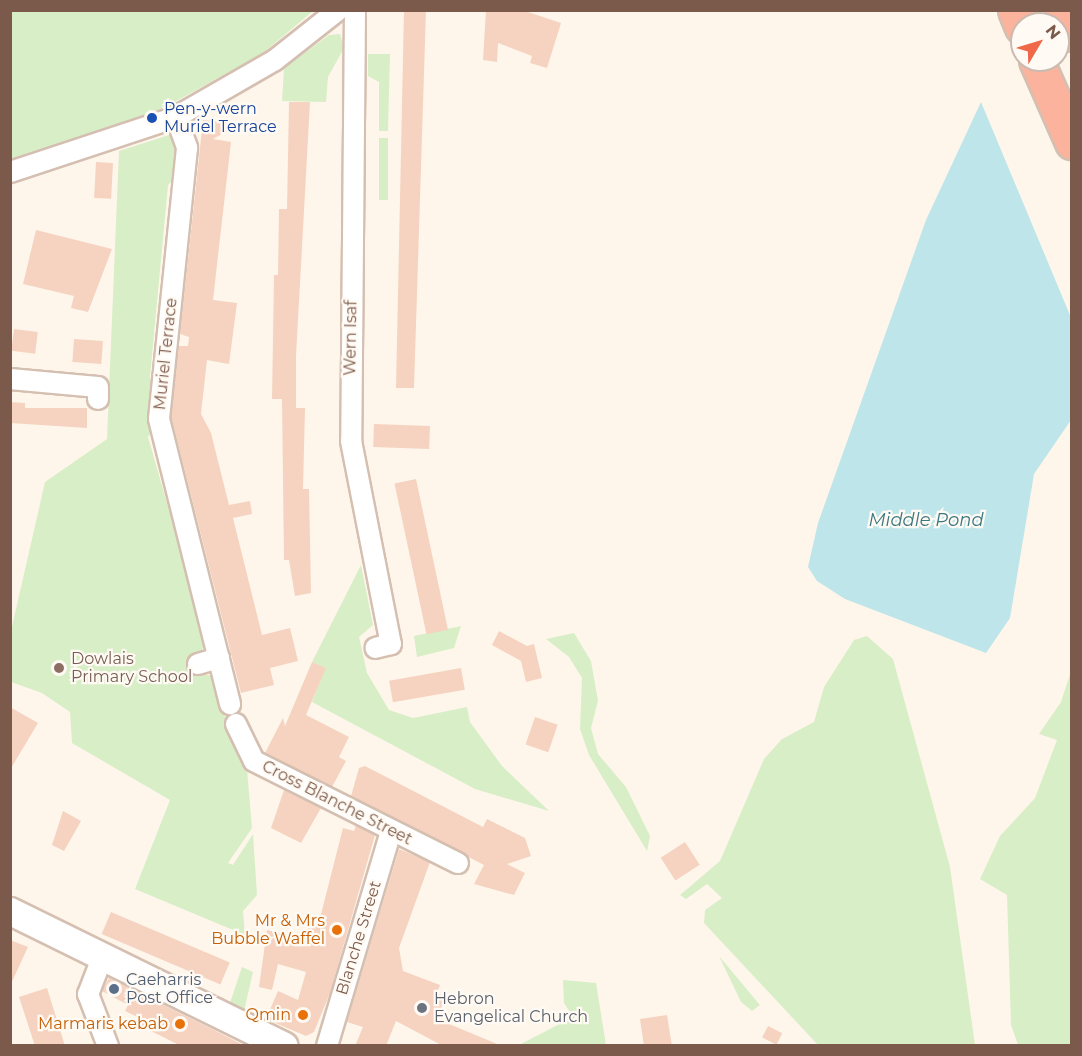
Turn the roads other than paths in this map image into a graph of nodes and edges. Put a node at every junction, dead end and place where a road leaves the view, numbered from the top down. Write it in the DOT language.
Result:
graph roads {
  1 [pos="338,10"];
  2 [pos="355,10"];
  3 [pos="1062,10"];
  4 [pos="1071,34"];
  5 [pos="1041,72"];
  6 [pos="176,117"];
  7 [pos="1071,142"];
  8 [pos="10,172"];
  9 [pos="10,379"];
  10 [pos="98,399"];
  11 [pos="375,648"];
  12 [pos="219,658"];
  13 [pos="198,664"];
  14 [pos="230,704"];
  15 [pos="236,724"];
  16 [pos="391,831"];
  17 [pos="458,863"];
  18 [pos="10,911"];
  19 [pos="102,958"];
  20 [pos="108,1046"];
  21 [pos="284,1046"];
  22 [pos="327,1046"];
  1 -- 6 [label="street"];
  2 -- 11 [label="street, Wern Isaf"];
  3 -- 4 [label="highway"];
  5 -- 7 [label="highway"];
  6 -- 8 [label="street"];
  6 -- 12 [label="street, Muriel Terrace"];
  9 -- 10 [label="street"];
  12 -- 13 [label="street"];
  12 -- 14 [label="street, Muriel Terrace"];
  15 -- 16 [label="street, Cross Blanche Street"];
  16 -- 17 [label="street, Cross Blanche Street"];
  16 -- 22 [label="street, Blanche Street"];
  18 -- 19 [label="street"];
  19 -- 20 [label="street"];
  19 -- 21 [label="street"];
}
